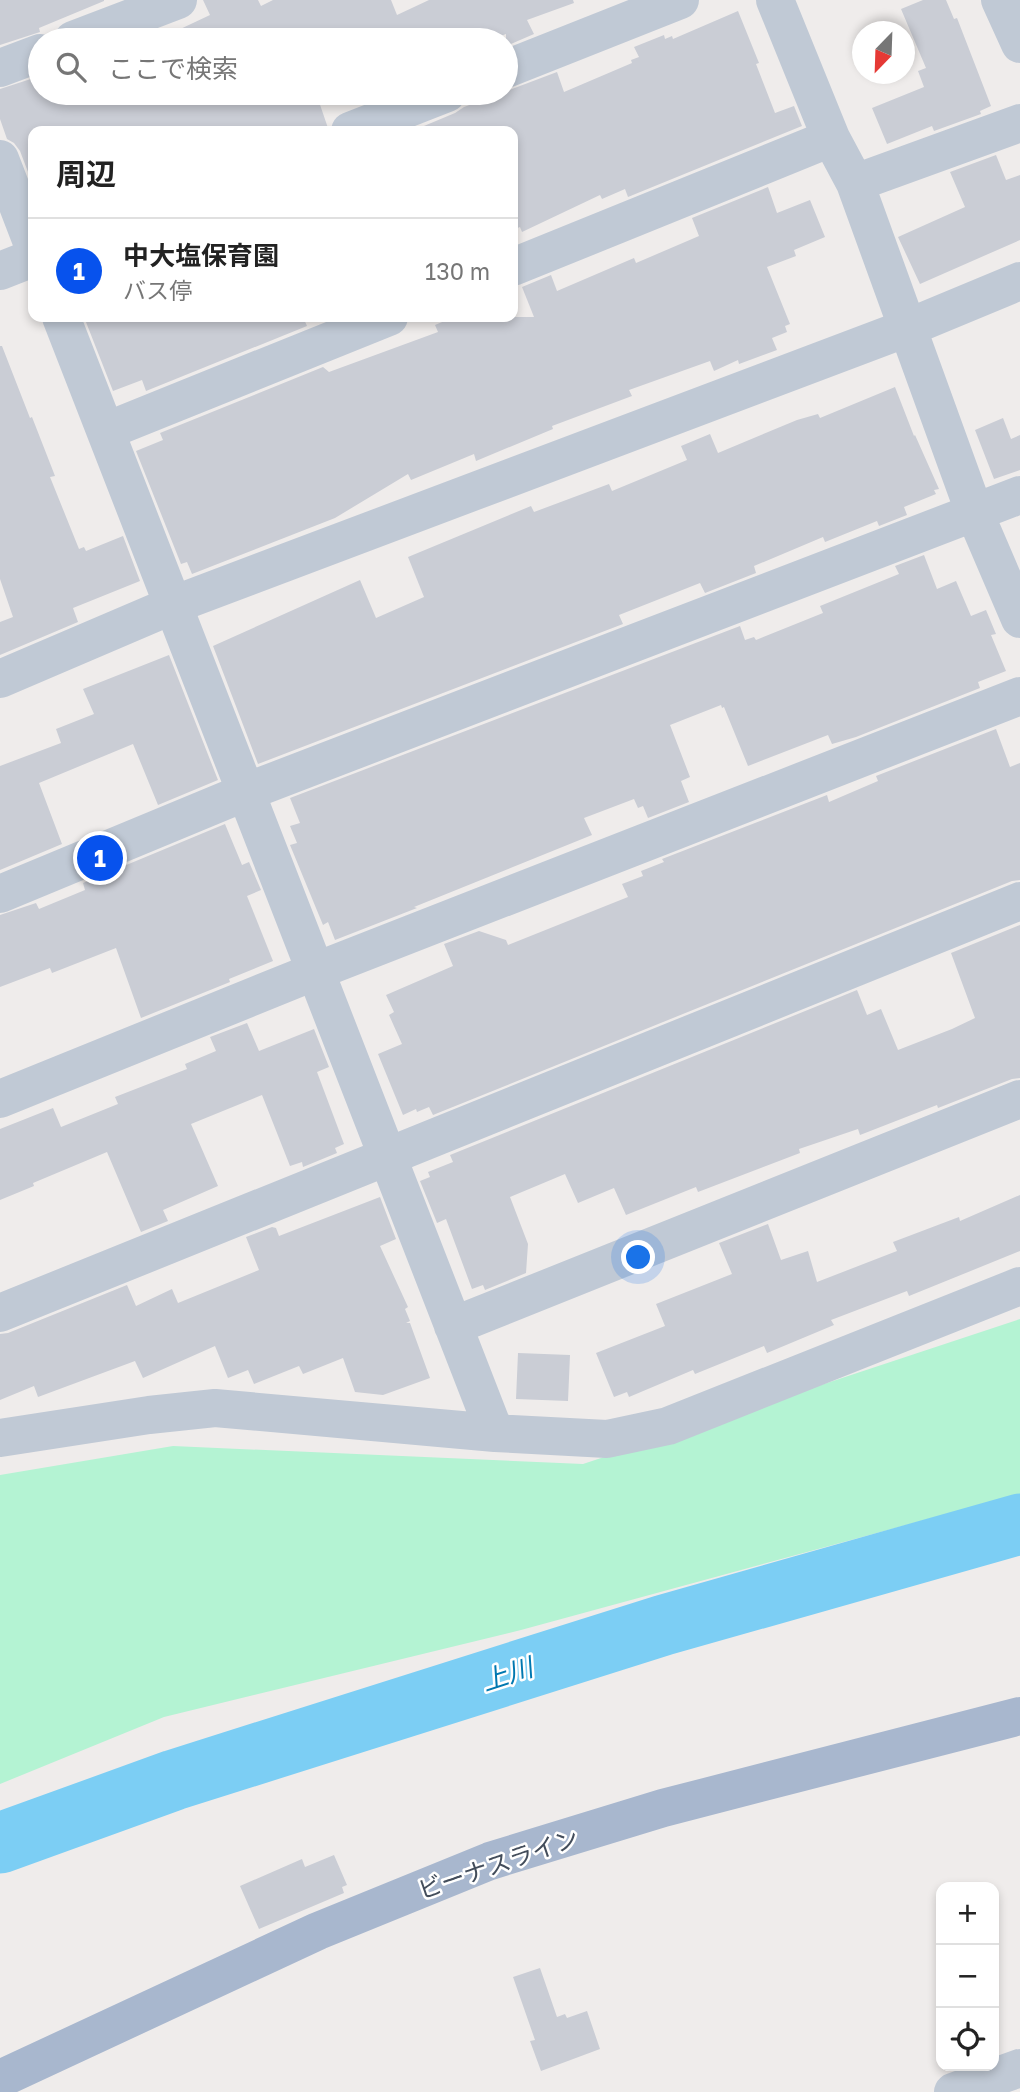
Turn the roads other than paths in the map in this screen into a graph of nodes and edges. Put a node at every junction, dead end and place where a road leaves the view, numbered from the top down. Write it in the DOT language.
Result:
graph roads {
  1 [pos="178,0"];
  2 [pos="680,0"];
  3 [pos="775,0"];
  4 [pos="1000,0"];
  5 [pos="104,28"];
  6 [pos="1020,44"];
  7 [pos="28,58"];
  8 [pos="518,64"];
  9 [pos="0,68"];
  10 [pos="417,105"];
  11 [pos="1020,123"];
  12 [pos="364,126"];
  13 [pos="831,138"];
  14 [pos="0,159"];
  15 [pos="855,183"];
  16 [pos="28,232"];
  17 [pos="28,260"];
  18 [pos="518,265"];
  19 [pos="0,271"];
  20 [pos="1020,281"];
  21 [pos="63,322"];
  22 [pos="377,322"];
  23 [pos="907,328"];
  24 [pos="106,431"];
  25 [pos="1020,495"];
  26 [pos="975,514"];
  27 [pos="173,605"];
  28 [pos="1020,619"];
  29 [pos="0,679"];
  30 [pos="1020,696"];
  31 [pos="246,792"];
  32 [pos="0,894"];
  33 [pos="1020,901"];
  34 [pos="316,971"];
  35 [pos="0,1099"];
  36 [pos="1020,1099"];
  37 [pos="388,1157"];
  38 [pos="1020,1286"];
  39 [pos="0,1313"];
  40 [pos="453,1326"];
  41 [pos="495,1433"];
  42 [pos="0,1438"];
  43 [pos="1020,1716"];
  44 [pos="1020,2068"];
  45 [pos="0,2079"];
  46 [pos="953,2092"];
  1 -- 5 [label="street"];
  2 -- 8 [label="street"];
  3 -- 13 [label="street"];
  4 -- 6 [label="street"];
  7 -- 9 [label="street"];
  10 -- 12 [label="street"];
  11 -- 15 [label="street"];
  13 -- 15 [label="street"];
  13 -- 18 [label="street"];
  14 -- 16 [label="street"];
  15 -- 23 [label="street"];
  17 -- 19 [label="street"];
  20 -- 23 [label="street"];
  21 -- 24 [label="street"];
  22 -- 24 [label="street"];
  23 -- 26 [label="street"];
  23 -- 27 [label="street"];
  24 -- 27 [label="street"];
  25 -- 26 [label="street"];
  26 -- 28 [label="street"];
  26 -- 31 [label="street"];
  27 -- 29 [label="street"];
  27 -- 31 [label="street"];
  30 -- 34 [label="street"];
  31 -- 32 [label="street"];
  31 -- 34 [label="street"];
  33 -- 37 [label="street"];
  34 -- 35 [label="street"];
  34 -- 37 [label="street"];
  36 -- 40 [label="street"];
  37 -- 39 [label="street"];
  37 -- 40 [label="street"];
  38 -- 41 [label="street"];
  40 -- 41 [label="street"];
  41 -- 42 [label="street"];
  43 -- 45 [label="main road, ビーナスライン"];
  44 -- 46 [label="street"];
}
